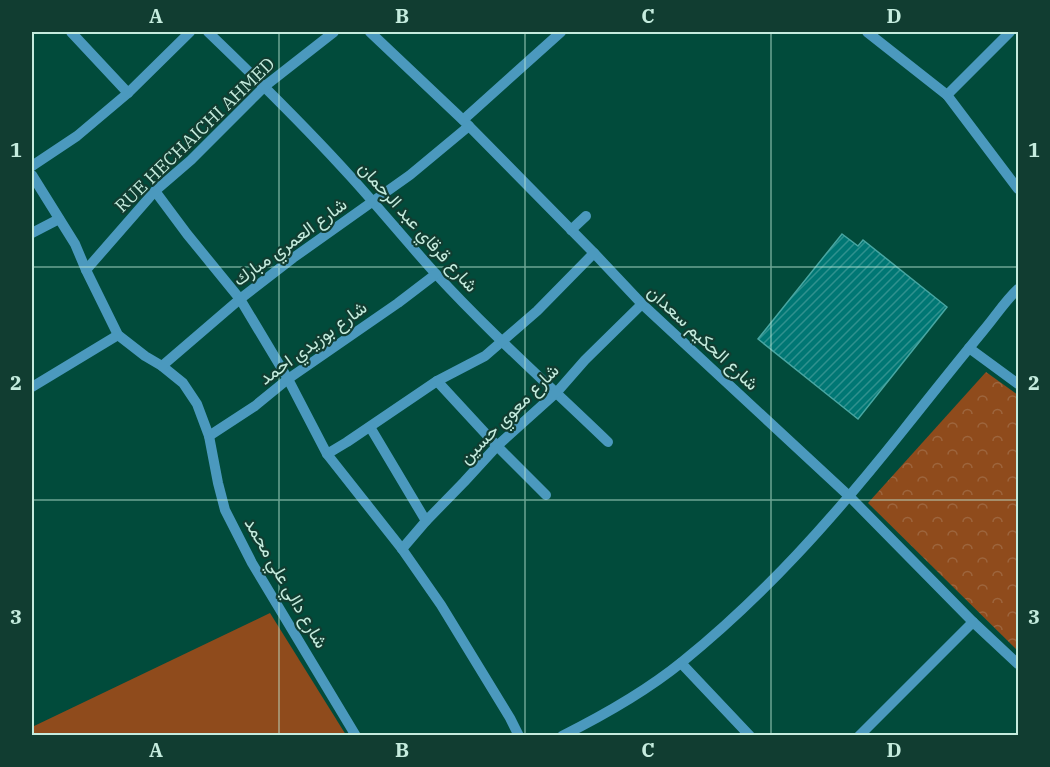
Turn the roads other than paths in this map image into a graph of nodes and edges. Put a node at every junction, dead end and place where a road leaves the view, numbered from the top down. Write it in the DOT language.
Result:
graph roads {
  1 [pos="71,32"];
  2 [pos="190,32"];
  3 [pos="208,32"];
  4 [pos="334,32"];
  5 [pos="370,32"];
  6 [pos="561,32"];
  7 [pos="867,32"];
  8 [pos="1010,32"];
  9 [pos="265,86"];
  10 [pos="128,93"];
  11 [pos="947,95"];
  12 [pos="466,123"];
  13 [pos="32,166"];
  14 [pos="32,175"];
  15 [pos="1018,189"];
  16 [pos="155,191"];
  17 [pos="373,202"];
  18 [pos="586,216"];
  19 [pos="59,219"];
  20 [pos="571,230"];
  21 [pos="32,233"];
  22 [pos="594,253"];
  23 [pos="86,270"];
  24 [pos="436,273"];
  25 [pos="1018,289"];
  26 [pos="240,299"];
  27 [pos="642,304"];
  28 [pos="118,335"];
  29 [pos="502,342"];
  30 [pos="969,348"];
  31 [pos="162,366"];
  32 [pos="288,379"];
  33 [pos="437,381"];
  34 [pos="1018,384"];
  35 [pos="32,385"];
  36 [pos="556,392"];
  37 [pos="370,427"];
  38 [pos="209,436"];
  39 [pos="608,442"];
  40 [pos="497,446"];
  41 [pos="327,453"];
  42 [pos="546,495"];
  43 [pos="850,497"];
  44 [pos="426,521"];
  45 [pos="402,549"];
  46 [pos="973,622"];
  47 [pos="681,663"];
  48 [pos="1018,664"];
  49 [pos="357,735"];
  50 [pos="519,735"];
  51 [pos="562,735"];
  52 [pos="750,735"];
  53 [pos="859,735"];
  1 -- 10 [label="street"];
  2 -- 10 [label="street"];
  3 -- 9 [label="street, شارع قرقاي عبد الرحمان"];
  4 -- 9 [label="street, RUE HECHAICHI AHMED"];
  5 -- 12 [label="street, شارع الحكيم سعدان"];
  6 -- 12 [label="street, شارع العمري مبارك"];
  7 -- 11 [label="street"];
  8 -- 11 [label="street"];
  9 -- 16 [label="street, RUE HECHAICHI AHMED"];
  9 -- 17 [label="street, شارع قرقاي عبد الرحمان"];
  10 -- 13 [label="street"];
  11 -- 15 [label="street"];
  12 -- 17 [label="street, شارع العمري مبارك"];
  12 -- 20 [label="street, شارع الحكيم سعدان"];
  14 -- 19 [label="street, شارع دالي علي محمد"];
  16 -- 23 [label="street, RUE HECHAICHI AHMED"];
  16 -- 26 [label="street"];
  17 -- 24 [label="street, شارع قرقاي عبد الرحمان"];
  17 -- 26 [label="street, شارع العمري مبارك"];
  18 -- 20 [label="street"];
  19 -- 21 [label="street"];
  19 -- 23 [label="street, شارع دالي علي محمد"];
  20 -- 22 [label="street, شارع الحكيم سعدان"];
  22 -- 27 [label="street, شارع الحكيم سعدان"];
  22 -- 29 [label="street"];
  23 -- 28 [label="street, شارع دالي علي محمد"];
  24 -- 29 [label="street, شارع قرقاي عبد الرحمان"];
  24 -- 32 [label="street, شارع بوزيدي احمد"];
  25 -- 30 [label="street"];
  26 -- 31 [label="street, شارع العمري مبارك"];
  26 -- 32 [label="street"];
  27 -- 36 [label="street, شارع معوي حسين"];
  27 -- 43 [label="street, شارع الحكيم سعدان"];
  28 -- 31 [label="street, شارع دالي علي محمد"];
  28 -- 35 [label="street"];
  29 -- 33 [label="street"];
  29 -- 36 [label="street, شارع قرقاي عبد الرحمان"];
  30 -- 34 [label="street"];
  30 -- 43 [label="street"];
  31 -- 38 [label="street, شارع دالي علي محمد"];
  32 -- 38 [label="street, شارع بوزيدي احمد"];
  32 -- 41 [label="street"];
  33 -- 37 [label="street"];
  33 -- 40 [label="street"];
  36 -- 39 [label="street, شارع قرقاي عبد الرحمان"];
  36 -- 40 [label="street, شارع معوي حسين"];
  37 -- 41 [label="street"];
  37 -- 44 [label="street"];
  38 -- 49 [label="street, شارع دالي علي محمد"];
  40 -- 42 [label="street"];
  40 -- 44 [label="street, شارع معوي حسين"];
  41 -- 45 [label="street"];
  43 -- 46 [label="street, شارع الحكيم سعدان"];
  43 -- 47 [label="street"];
  44 -- 45 [label="street, شارع معوي حسين"];
  45 -- 50 [label="street"];
  46 -- 48 [label="street, شارع الحكيم سعدان"];
  46 -- 53 [label="street"];
  47 -- 51 [label="street"];
  47 -- 52 [label="street"];
}
